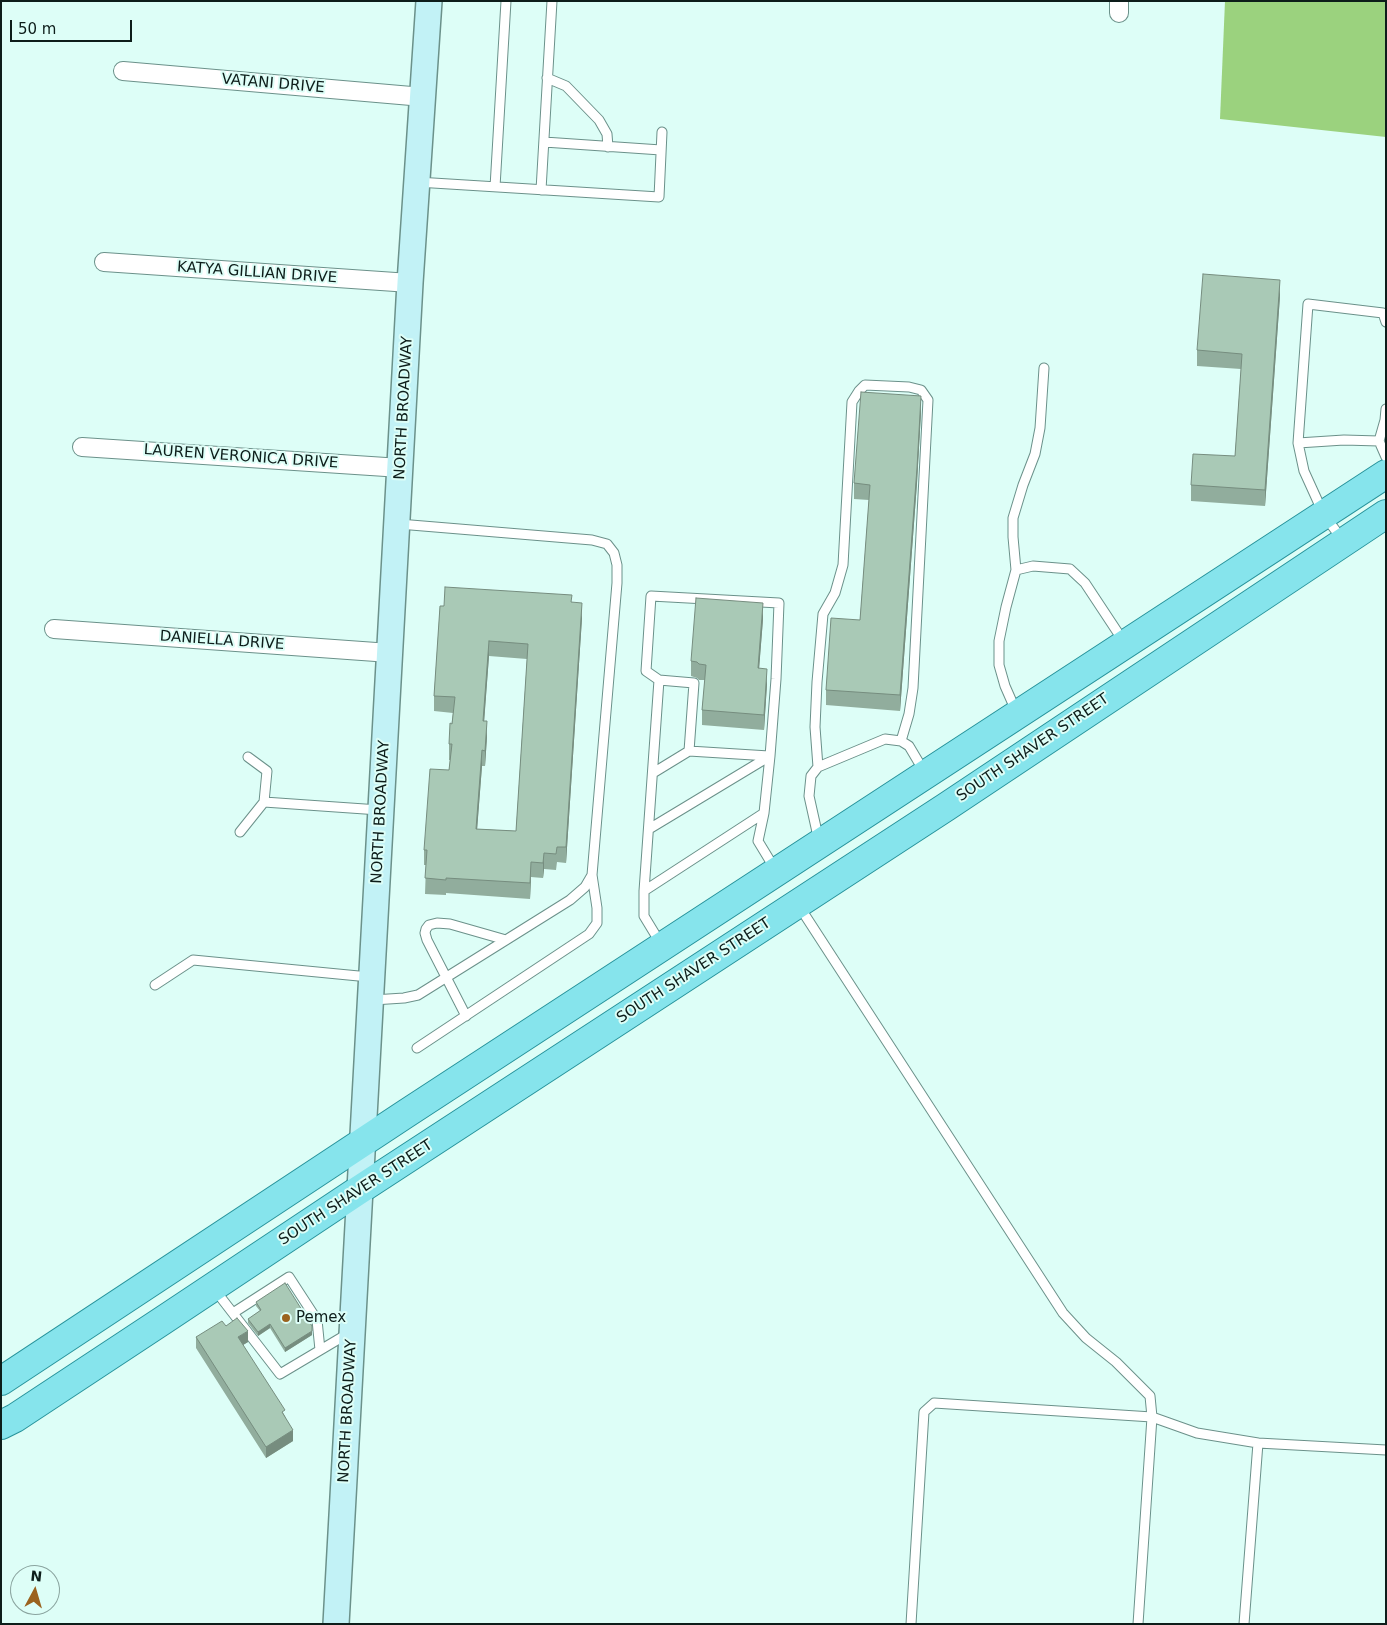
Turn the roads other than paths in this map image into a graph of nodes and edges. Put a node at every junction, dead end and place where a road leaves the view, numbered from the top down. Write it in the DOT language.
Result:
graph roads {
  1 [pos="429,1"];
  2 [pos="506,1"];
  3 [pos="552,1"];
  4 [pos="123,71"];
  5 [pos="547,78"];
  6 [pos="422,98"];
  7 [pos="662,132"];
  8 [pos="544,142"];
  9 [pos="608,147"];
  10 [pos="661,150"];
  11 [pos="417,182"];
  12 [pos="495,187"];
  13 [pos="541,190"];
  14 [pos="104,262"];
  15 [pos="410,283"];
  16 [pos="1385,316"];
  17 [pos="1044,368"];
  18 [pos="1386,409"];
  19 [pos="1379,441"];
  20 [pos="1298,443"];
  21 [pos="82,447"];
  22 [pos="1386,457"];
  23 [pos="401,468"];
  24 [pos="1386,474"];
  25 [pos="1386,514"];
  26 [pos="1324,515"];
  27 [pos="397,523"];
  28 [pos="1344,542"];
  29 [pos="1016,570"];
  30 [pos="54,629"];
  31 [pos="1126,644"];
  32 [pos="390,654"];
  33 [pos="1143,674"];
  34 [pos="659,680"];
  35 [pos="1017,715"];
  36 [pos="901,741"];
  37 [pos="689,750"];
  38 [pos="770,756"];
  39 [pos="248,758"];
  40 [pos="818,767"];
  41 [pos="653,772"];
  42 [pos="926,774"];
  43 [pos="264,802"];
  44 [pos="946,807"];
  45 [pos="382,810"];
  46 [pos="764,813"];
  47 [pos="648,829"];
  48 [pos="240,832"];
  49 [pos="820,844"];
  50 [pos="776,872"];
  51 [pos="592,875"];
  52 [pos="644,891"];
  53 [pos="797,904"];
  54 [pos="506,940"];
  55 [pos="662,947"];
  56 [pos="447,977"];
  57 [pos="155,985"];
  58 [pos="371,989"];
  59 [pos="466,1016"];
  60 [pos="417,1048"];
  61 [pos="362,1143"];
  62 [pos="359,1190"];
  63 [pos="213,1287"];
  64 [pos="233,1313"];
  65 [pos="83,1328"];
  66 [pos="352,1332"];
  67 [pos="320,1350"];
  68 [pos="103,1360"];
  69 [pos="1,1382"];
  70 [pos="1152,1417"];
  71 [pos="1,1425"];
  72 [pos="1258,1443"];
  73 [pos="1386,1450"];
  74 [pos="336,1624"];
  75 [pos="911,1624"];
  76 [pos="1138,1624"];
  77 [pos="1244,1624"];
  1 -- 6 [label="street, NORTH BROADWAY"];
  2 -- 12 [label="lane"];
  3 -- 5 [label="lane"];
  4 -- 6 [label="street, VATANI DRIVE"];
  5 -- 8 [label="lane"];
  5 -- 9 [label="lane"];
  6 -- 11 [label="street, NORTH BROADWAY"];
  7 -- 10 [label="lane"];
  8 -- 9 [label="lane"];
  8 -- 13 [label="lane"];
  9 -- 10 [label="lane"];
  10 -- 13 [label="lane"];
  11 -- 12 [label="lane"];
  11 -- 15 [label="street, NORTH BROADWAY"];
  12 -- 13 [label="lane"];
  14 -- 15 [label="street, KATYA GILLIAN DRIVE"];
  15 -- 23 [label="street, NORTH BROADWAY"];
  16 -- 20 [label="lane"];
  17 -- 29 [label="lane"];
  18 -- 19 [label="lane"];
  19 -- 20 [label="lane"];
  19 -- 22 [label="lane"];
  20 -- 26 [label="lane"];
  21 -- 23 [label="street, LAUREN VERONICA DRIVE"];
  23 -- 27 [label="street, NORTH BROADWAY"];
  24 -- 26 [label="main road"];
  25 -- 28 [label="main road, SOUTH SHAVER STREET"];
  26 -- 28 [label="lane"];
  26 -- 31 [label="main road"];
  27 -- 32 [label="street, NORTH BROADWAY"];
  27 -- 51 [label="lane"];
  28 -- 33 [label="main road, SOUTH SHAVER STREET"];
  29 -- 31 [label="lane"];
  29 -- 35 [label="lane"];
  30 -- 32 [label="street, DANIELLA DRIVE"];
  31 -- 33 [label="main road"];
  31 -- 35 [label="main road"];
  32 -- 45 [label="street, NORTH BROADWAY"];
  33 -- 44 [label="main road, SOUTH SHAVER STREET"];
  34 -- 37 [label="lane"];
  34 -- 38 [label="lane"];
  34 -- 41 [label="lane"];
  35 -- 42 [label="main road"];
  36 -- 40 [label="lane"];
  36 -- 40 [label="lane"];
  36 -- 42 [label="lane"];
  37 -- 38 [label="lane"];
  37 -- 41 [label="lane"];
  38 -- 46 [label="lane"];
  38 -- 47 [label="lane"];
  39 -- 43 [label="lane"];
  40 -- 49 [label="lane"];
  41 -- 47 [label="lane"];
  42 -- 44 [label="main road"];
  42 -- 49 [label="main road"];
  43 -- 45 [label="lane"];
  43 -- 48 [label="lane"];
  44 -- 53 [label="main road, SOUTH SHAVER STREET"];
  45 -- 58 [label="street, NORTH BROADWAY"];
  46 -- 50 [label="lane"];
  46 -- 52 [label="lane"];
  47 -- 52 [label="lane"];
  49 -- 50 [label="main road"];
  50 -- 53 [label="main road"];
  50 -- 55 [label="main road"];
  51 -- 54 [label="lane"];
  51 -- 59 [label="lane"];
  52 -- 55 [label="lane"];
  53 -- 62 [label="main road, SOUTH SHAVER STREET"];
  53 -- 70 [label="lane"];
  54 -- 56 [label="lane"];
  54 -- 56 [label="lane"];
  55 -- 61 [label="main road"];
  56 -- 58 [label="lane"];
  56 -- 59 [label="lane"];
  57 -- 58 [label="lane"];
  58 -- 61 [label="street, NORTH BROADWAY"];
  59 -- 60 [label="lane"];
  61 -- 62 [label="street, NORTH BROADWAY"];
  61 -- 65 [label="main road"];
  62 -- 63 [label="main road, SOUTH SHAVER STREET"];
  62 -- 66 [label="street, NORTH BROADWAY"];
  63 -- 64 [label="lane"];
  63 -- 68 [label="main road, SOUTH SHAVER STREET"];
  64 -- 67 [label="lane"];
  64 -- 67 [label="lane"];
  65 -- 68 [label="main road"];
  65 -- 69 [label="main road"];
  66 -- 67 [label="lane"];
  66 -- 74 [label="street, NORTH BROADWAY"];
  68 -- 71 [label="main road, SOUTH SHAVER STREET"];
  70 -- 72 [label="lane"];
  70 -- 75 [label="lane"];
  70 -- 76 [label="lane"];
  72 -- 73 [label="lane"];
  72 -- 77 [label="lane"];
}
